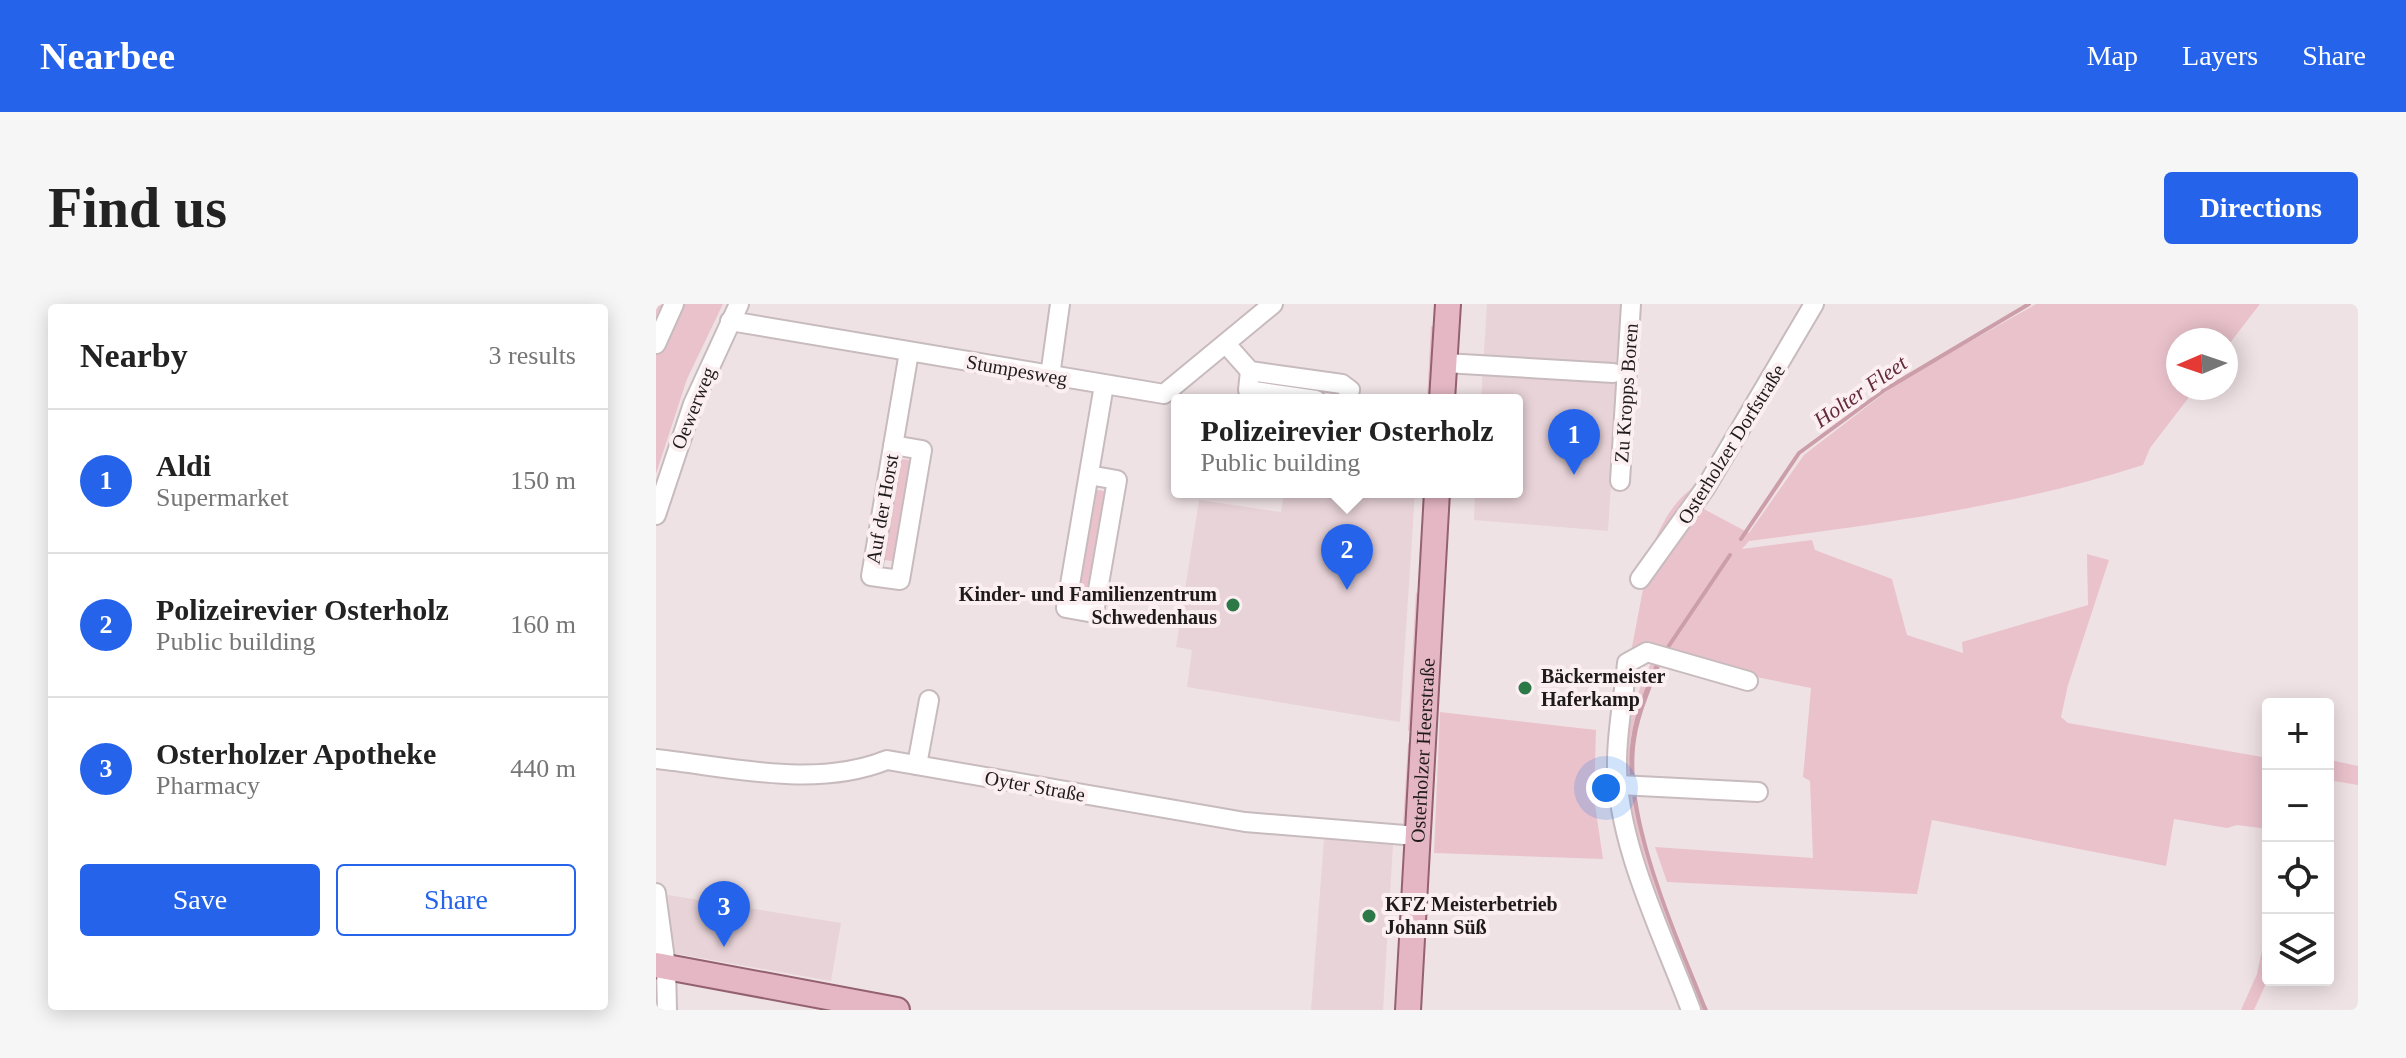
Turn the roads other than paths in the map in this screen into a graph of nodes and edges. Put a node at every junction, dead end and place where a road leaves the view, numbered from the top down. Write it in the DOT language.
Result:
graph roads {
  1 [pos="674,304"];
  2 [pos="1060,304"];
  3 [pos="1273,304"];
  4 [pos="1448,304"];
  5 [pos="1631,304"];
  6 [pos="1814,304"];
  7 [pos="735,312"];
  8 [pos="656,344"];
  9 [pos="1226,344"];
  10 [pos="909,352"];
  11 [pos="1445,363"];
  12 [pos="1250,371"];
  13 [pos="1613,373"];
  14 [pos="1050,376"];
  15 [pos="1104,385"];
  16 [pos="1275,394"];
  17 [pos="1349,394"];
  18 [pos="1442,394"];
  19 [pos="893,445"];
  20 [pos="1089,475"];
  21 [pos="1620,481"];
  22 [pos="659,490"];
  23 [pos="1437,498"];
  24 [pos="656,515"];
  25 [pos="1640,579"];
  26 [pos="1748,681"];
  27 [pos="929,700"];
  28 [pos="656,759"];
  29 [pos="917,765"];
  30 [pos="1629,785"];
  31 [pos="1758,792"];
  32 [pos="1417,836"];
  33 [pos="656,893"];
  34 [pos="661,966"];
  35 [pos="667,1010"];
  36 [pos="897,1010"];
  37 [pos="1408,1010"];
  38 [pos="1691,1010"];
  1 -- 8 [label="street"];
  2 -- 14 [label="street"];
  3 -- 9 [label="street, Stumpesweg"];
  4 -- 11 [label="main road"];
  5 -- 21 [label="street, Zu Kropps Boren"];
  6 -- 25 [label="street, Osterholzer Dorfstraße"];
  7 -- 10 [label="street, Stumpesweg"];
  7 -- 22 [label="street, Oewerweg"];
  9 -- 12 [label="street"];
  9 -- 15 [label="street, Stumpesweg"];
  10 -- 14 [label="street, Stumpesweg"];
  10 -- 19 [label="street, Auf der Horst"];
  11 -- 13 [label="street"];
  11 -- 18 [label="main road"];
  12 -- 16 [label="street"];
  12 -- 17 [label="street"];
  14 -- 15 [label="street, Stumpesweg"];
  15 -- 20 [label="street"];
  19 -- 19 [label="street, Auf der Horst"];
  20 -- 20 [label="street"];
  22 -- 24 [label="street, Oewerweg"];
  23 -- 32 [label="main road, Osterholzer Heerstraße"];
  26 -- 30 [label="street"];
  27 -- 29 [label="street"];
  28 -- 29 [label="street, Oyter Straße"];
  29 -- 32 [label="street, Oyter Straße"];
  30 -- 31 [label="street"];
  30 -- 38 [label="street"];
  32 -- 37 [label="main road, Osterholzer Heerstraße"];
  33 -- 34 [label="street"];
  34 -- 35 [label="street"];
  34 -- 36 [label="main road"];
}
